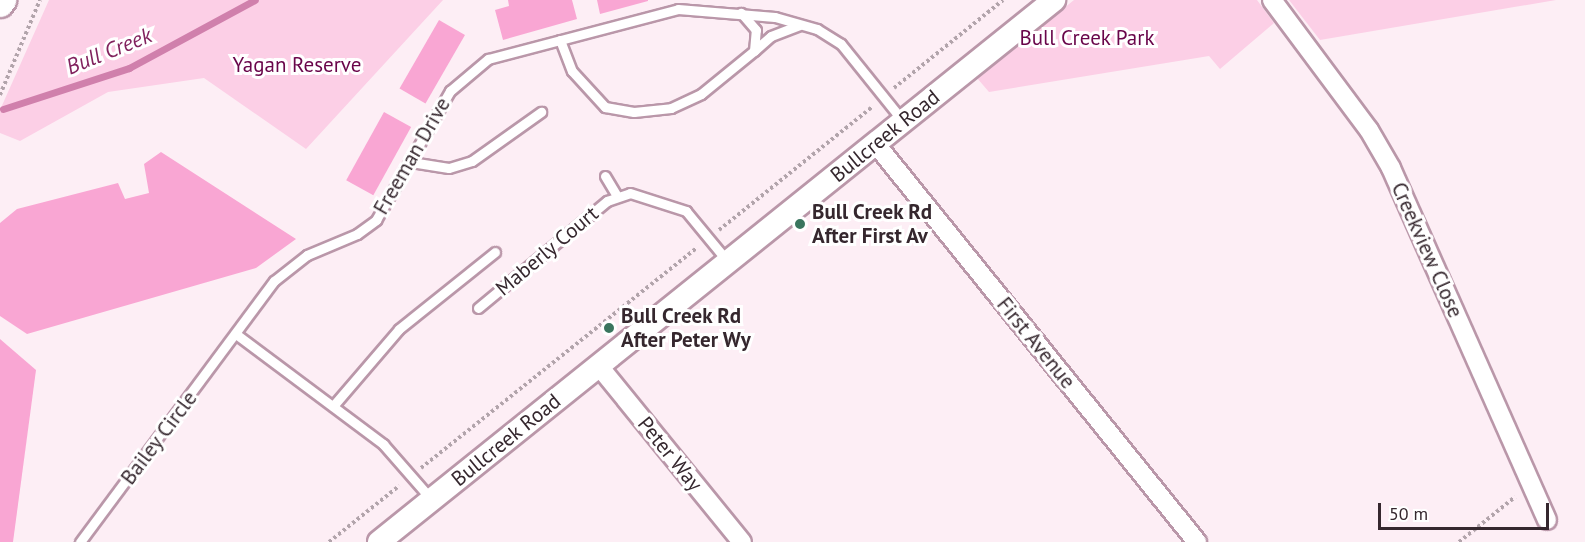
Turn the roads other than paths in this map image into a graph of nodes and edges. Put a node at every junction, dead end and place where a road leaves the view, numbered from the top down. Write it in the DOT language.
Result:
graph roads {
  1 [pos="1054,0"];
  2 [pos="1272,0"];
  3 [pos="741,13"];
  4 [pos="799,25"];
  5 [pos="560,40"];
  6 [pos="754,51"];
  7 [pos="541,112"];
  8 [pos="903,121"];
  9 [pos="875,143"];
  10 [pos="411,162"];
  11 [pos="604,176"];
  12 [pos="617,196"];
  13 [pos="495,252"];
  14 [pos="728,262"];
  15 [pos="478,308"];
  16 [pos="236,334"];
  17 [pos="598,365"];
  18 [pos="333,406"];
  19 [pos="432,500"];
  20 [pos="1547,520"];
  21 [pos="80,542"];
  22 [pos="380,542"];
  23 [pos="742,542"];
  24 [pos="1197,542"];
  1 -- 8 [label="street, Bullcreek Road"];
  2 -- 20 [label="street, Creekview Close"];
  3 -- 4 [label="lane, Freeman Drive"];
  3 -- 5 [label="lane, Freeman Drive"];
  3 -- 6 [label="lane"];
  4 -- 6 [label="lane"];
  4 -- 8 [label="lane, Freeman Drive"];
  5 -- 6 [label="lane"];
  5 -- 10 [label="lane, Freeman Drive"];
  7 -- 10 [label="lane"];
  8 -- 9 [label="street, Bullcreek Road"];
  9 -- 14 [label="street, Bullcreek Road"];
  9 -- 24 [label="street, First Avenue"];
  10 -- 16 [label="lane, Freeman Drive"];
  11 -- 12 [label="lane, Maberly Court"];
  12 -- 14 [label="lane, Maberly Court"];
  12 -- 15 [label="lane, Maberly Court"];
  13 -- 18 [label="lane"];
  14 -- 17 [label="street, Bullcreek Road"];
  16 -- 18 [label="lane"];
  16 -- 21 [label="lane, Bailey Circle"];
  17 -- 19 [label="street, Bullcreek Road"];
  17 -- 23 [label="street, Peter Way"];
  18 -- 19 [label="lane"];
  19 -- 22 [label="street, Bullcreek Road"];
}
